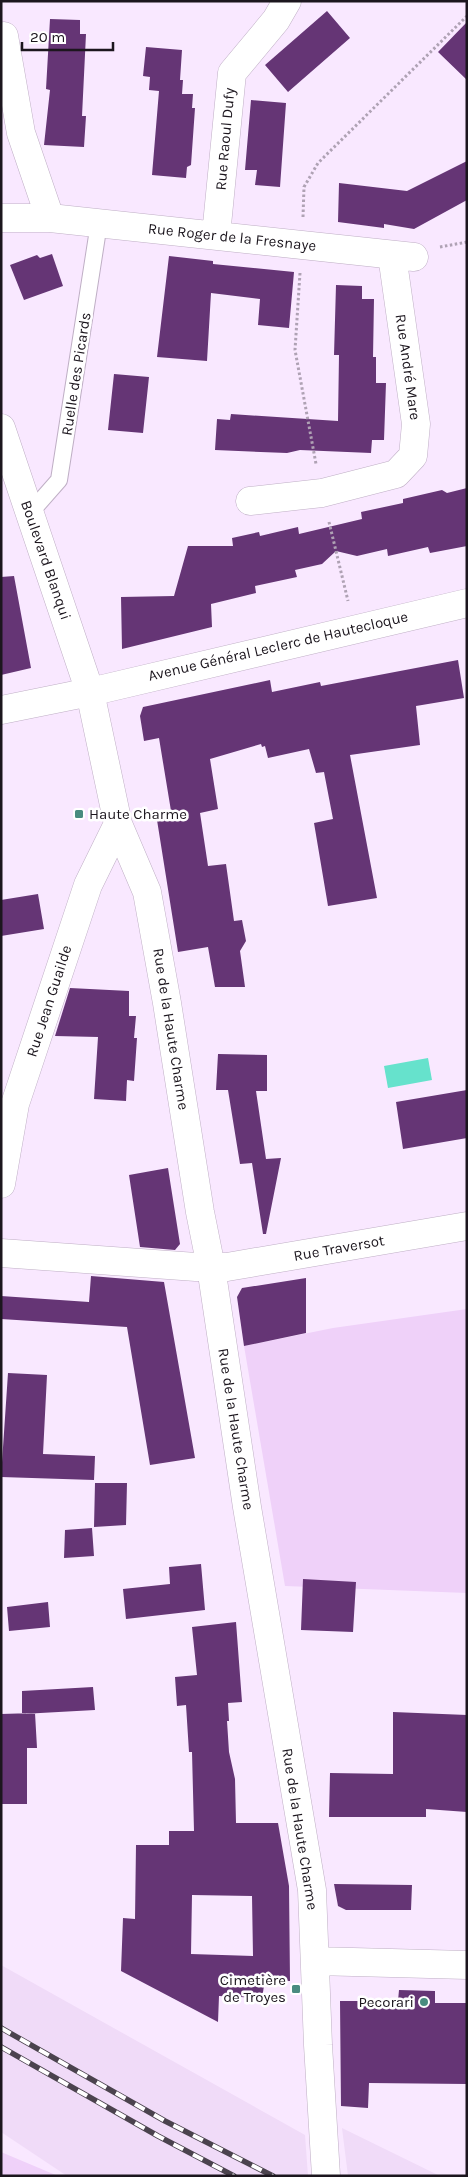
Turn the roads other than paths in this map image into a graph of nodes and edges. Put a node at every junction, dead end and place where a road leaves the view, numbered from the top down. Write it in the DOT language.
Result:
graph roads {
  1 [pos="287,1"];
  2 [pos="4,36"];
  3 [pos="1,218"];
  4 [pos="50,218"];
  5 [pos="99,223"];
  6 [pos="216,235"];
  7 [pos="403,256"];
  8 [pos="1,428"];
  9 [pos="250,501"];
  10 [pos="30,513"];
  11 [pos="466,604"];
  12 [pos="90,692"];
  13 [pos="1,710"];
  14 [pos="118,824"];
  15 [pos="8,1106"];
  16 [pos="1,1184"];
  17 [pos="467,1226"];
  18 [pos="1,1253"];
  19 [pos="211,1267"];
  20 [pos="315,1961"];
  21 [pos="467,1965"];
  22 [pos="326,2176"];
  1 -- 6 [label="street, Rue Raoul Dufy"];
  2 -- 4 [label="street"];
  3 -- 4 [label="street, Rue Roger de la Fresnaye"];
  4 -- 5 [label="street, Rue Roger de la Fresnaye"];
  5 -- 6 [label="street, Rue Roger de la Fresnaye"];
  5 -- 10 [label="lane, Ruelle des Picards"];
  6 -- 7 [label="street, Rue Roger de la Fresnaye"];
  7 -- 9 [label="street, Rue André Mare"];
  8 -- 10 [label="street, Boulevard Blanqui"];
  10 -- 12 [label="street, Boulevard Blanqui"];
  11 -- 12 [label="street, Avenue Général Leclerc de Hautecloque"];
  12 -- 13 [label="street, Avenue Général Leclerc de Hautecloque"];
  12 -- 14 [label="street, Rue de la Haute Charme"];
  14 -- 15 [label="street, Rue Jean Guailde"];
  14 -- 19 [label="street, Rue de la Haute Charme"];
  15 -- 16 [label="street, Rue Jean Guailde"];
  17 -- 19 [label="street, Rue Traversot"];
  18 -- 19 [label="street"];
  19 -- 20 [label="street, Rue de la Haute Charme"];
  20 -- 21 [label="street"];
  20 -- 22 [label="street, Rue de la Haute Charme"];
}
